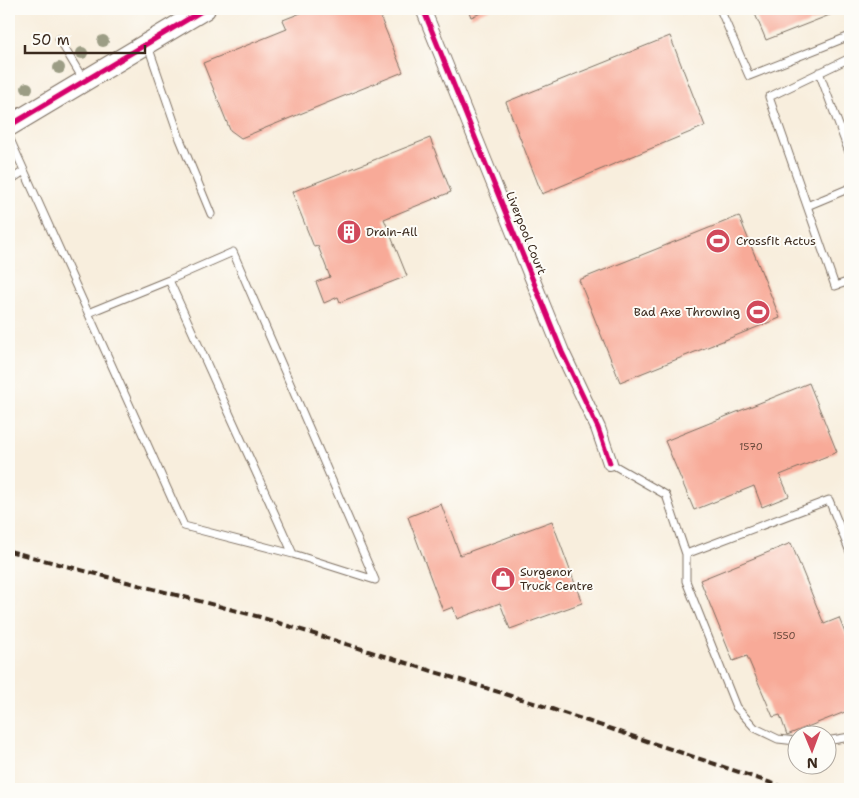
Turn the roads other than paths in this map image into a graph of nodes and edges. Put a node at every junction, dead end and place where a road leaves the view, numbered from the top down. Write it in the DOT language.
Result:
graph roads {
  1 [pos="205,9"];
  2 [pos="423,9"];
  3 [pos="720,9"];
  4 [pos="850,36"];
  5 [pos="59,39"];
  6 [pos="147,43"];
  7 [pos="850,58"];
  8 [pos="819,72"];
  9 [pos="84,81"];
  10 [pos="9,126"];
  11 [pos="9,136"];
  12 [pos="850,156"];
  13 [pos="24,171"];
  14 [pos="9,181"];
  15 [pos="850,188"];
  16 [pos="807,206"];
  17 [pos="211,214"];
  18 [pos="169,280"];
  19 [pos="850,281"];
  20 [pos="88,313"];
  21 [pos="610,464"];
  22 [pos="850,552"];
  23 [pos="293,554"];
  24 [pos="686,554"];
  25 [pos="850,737"];
  26 [pos="836,739"];
  27 [pos="786,740"];
  1 -- 6 [label="street"];
  2 -- 21 [label="street, Liverpool Court"];
  3 -- 4 [label="lane"];
  5 -- 9 [label="lane"];
  6 -- 9 [label="street"];
  6 -- 17 [label="lane"];
  7 -- 8 [label="lane"];
  8 -- 12 [label="lane"];
  8 -- 16 [label="lane"];
  9 -- 10 [label="street"];
  11 -- 13 [label="lane"];
  13 -- 14 [label="lane"];
  13 -- 20 [label="lane"];
  15 -- 16 [label="lane"];
  16 -- 19 [label="lane"];
  18 -- 20 [label="lane"];
  18 -- 23 [label="lane"];
  18 -- 23 [label="lane"];
  20 -- 23 [label="lane"];
  21 -- 24 [label="lane"];
  22 -- 24 [label="lane"];
  24 -- 27 [label="lane"];
  25 -- 26 [label="lane"];
}
